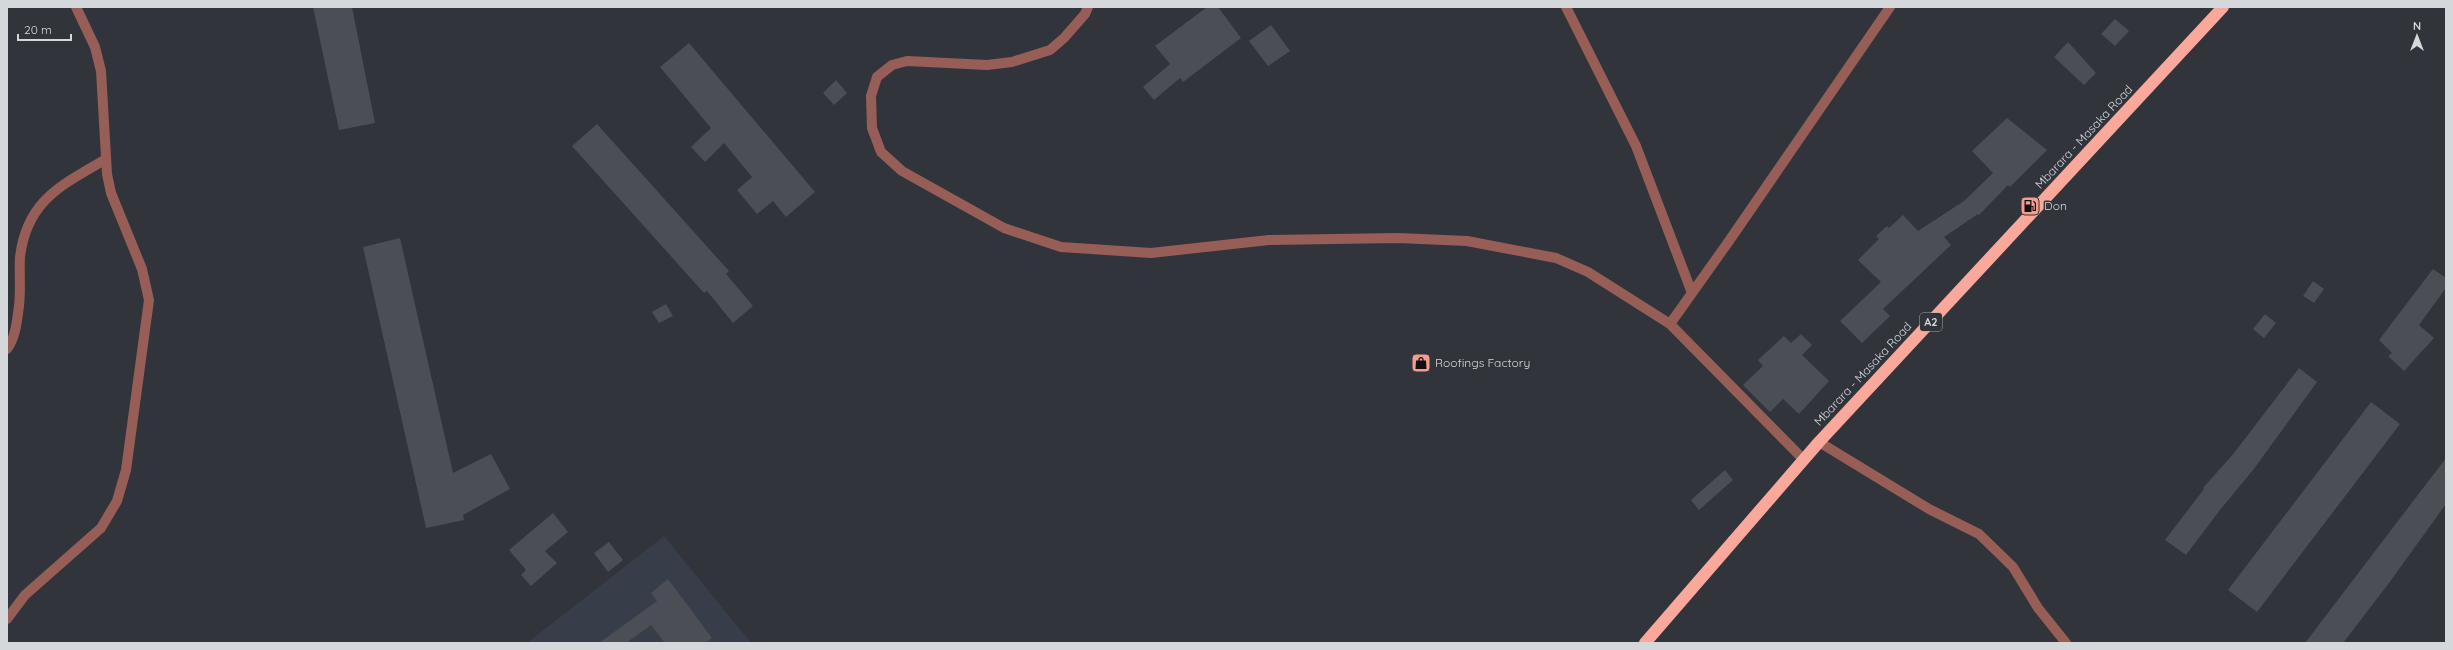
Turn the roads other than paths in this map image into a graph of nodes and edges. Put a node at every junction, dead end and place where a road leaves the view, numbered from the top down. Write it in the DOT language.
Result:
graph roads {
  1 [pos="76,7"];
  2 [pos="1088,7"];
  3 [pos="1566,7"];
  4 [pos="1890,7"];
  5 [pos="2223,7"];
  6 [pos="106,159"];
  7 [pos="1692,293"];
  8 [pos="1670,324"];
  9 [pos="7,349"];
  10 [pos="1819,442"];
  11 [pos="1804,460"];
  12 [pos="7,619"];
  13 [pos="1645,643"];
  14 [pos="2066,643"];
  1 -- 6 [label="street"];
  2 -- 8 [label="street"];
  3 -- 7 [label="street"];
  4 -- 7 [label="street"];
  5 -- 10 [label="highway, Mbarara - Masaka Road / A2"];
  6 -- 9 [label="street"];
  6 -- 12 [label="street"];
  7 -- 8 [label="street"];
  8 -- 11 [label="street"];
  10 -- 11 [label="highway, Mbarara - Masaka Road / A2"];
  10 -- 14 [label="street"];
  11 -- 13 [label="highway, Mbarara - Masaka Road / A2"];
}
